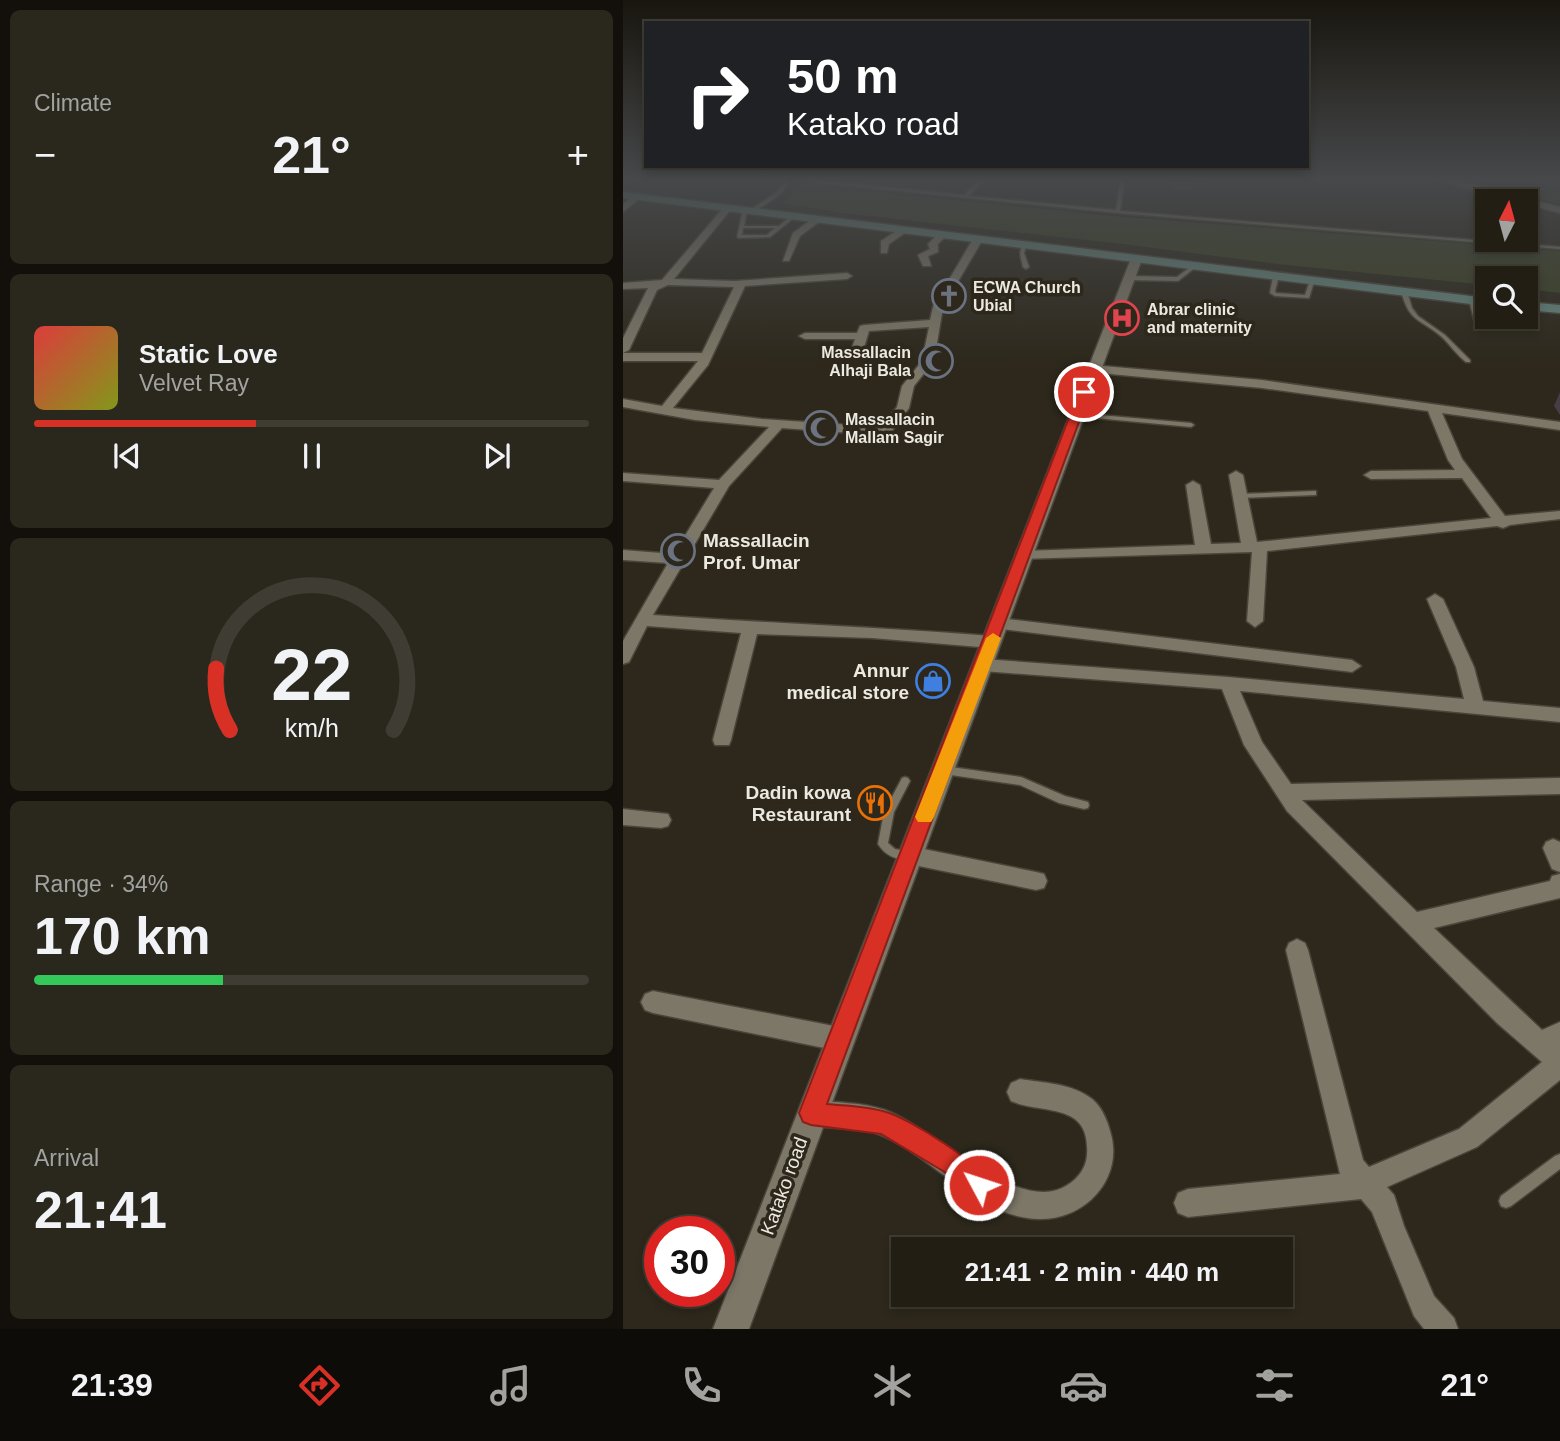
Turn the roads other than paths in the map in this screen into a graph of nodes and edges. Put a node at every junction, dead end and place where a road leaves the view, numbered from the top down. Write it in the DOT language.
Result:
graph roads {
  1 [pos="700,241"];
  2 [pos="793,241"];
  3 [pos="887,241"];
  4 [pos="936,241"];
  5 [pos="977,241"];
  6 [pos="994,241"];
  7 [pos="1474,241"];
  8 [pos="1025,245"];
  9 [pos="1560,248"];
  10 [pos="884,251"];
  11 [pos="786,259"];
  12 [pos="927,264"];
  13 [pos="1193,266"];
  14 [pos="1026,267"];
  15 [pos="1132,270"];
  16 [pos="847,276"];
  17 [pos="1276,276"];
  18 [pos="1313,280"];
  19 [pos="741,283"];
  20 [pos="663,284"];
  21 [pos="623,286"];
  22 [pos="1404,292"];
  23 [pos="1472,300"];
  24 [pos="1475,300"];
  25 [pos="1538,307"];
  26 [pos="1560,309"];
  27 [pos="1475,312"];
  28 [pos="934,323"];
  29 [pos="627,331"];
  30 [pos="805,336"];
  31 [pos="860,336"];
  32 [pos="623,350"];
  33 [pos="856,354"];
  34 [pos="706,357"];
  35 [pos="623,358"];
  36 [pos="1468,361"];
  37 [pos="1093,369"];
  38 [pos="623,403"];
  39 [pos="638,405"];
  40 [pos="666,409"];
  41 [pos="1434,410"];
  42 [pos="1076,415"];
  43 [pos="623,418"];
  44 [pos="779,424"];
  45 [pos="1191,425"];
  46 [pos="1560,426"];
  47 [pos="1464,474"];
  48 [pos="1236,475"];
  49 [pos="1371,475"];
  50 [pos="623,477"];
  51 [pos="723,484"];
  52 [pos="1193,485"];
  53 [pos="1313,494"];
  54 [pos="1240,496"];
  55 [pos="1560,516"];
  56 [pos="1503,524"];
  57 [pos="1255,547"];
  58 [pos="1204,550"];
  59 [pos="623,555"];
  60 [pos="1024,556"];
  61 [pos="678,559"];
  62 [pos="1435,599"];
  63 [pos="642,620"];
  64 [pos="1255,621"];
  65 [pos="751,626"];
  66 [pos="995,633"];
  67 [pos="623,658"];
  68 [pos="983,665"];
  69 [pos="1352,666"];
  70 [pos="1228,683"];
  71 [pos="1475,707"];
  72 [pos="1560,715"];
  73 [pos="722,740"];
  74 [pos="943,770"];
  75 [pos="905,781"];
  76 [pos="1560,786"];
  77 [pos="1283,792"];
  78 [pos="1084,805"];
  79 [pos="623,817"];
  80 [pos="661,820"];
  81 [pos="909,855"];
  82 [pos="1037,881"];
  83 [pos="1560,883"];
  84 [pos="1413,923"];
  85 [pos="1297,950"];
  86 [pos="653,1002"];
  87 [pos="839,1039"];
  88 [pos="1549,1039"];
  89 [pos="1560,1062"];
  90 [pos="1020,1092"];
  91 [pos="811,1113"];
  92 [pos="1560,1161"];
  93 [pos="1365,1185"];
  94 [pos="1506,1201"];
  95 [pos="1188,1203"];
  96 [pos="731,1329"];
  97 [pos="1443,1329"];
  1 -- 20 [label="street"];
  2 -- 11 [label="street"];
  3 -- 10 [label="street"];
  4 -- 12 [label="street"];
  5 -- 28 [label="street"];
  6 -- 8 [label="main road"];
  7 -- 9 [label="lane"];
  8 -- 14 [label="lane"];
  8 -- 15 [label="main road"];
  13 -- 15 [label="main road"];
  13 -- 15 [label="lane"];
  13 -- 17 [label="main road"];
  15 -- 37 [label="street, Katako road"];
  16 -- 19 [label="street"];
  17 -- 18 [label="main road"];
  17 -- 18 [label="lane"];
  18 -- 22 [label="main road"];
  19 -- 20 [label="street"];
  19 -- 34 [label="street"];
  20 -- 21 [label="street"];
  20 -- 29 [label="street"];
  22 -- 23 [label="main road"];
  22 -- 36 [label="lane"];
  23 -- 24 [label="main road"];
  23 -- 27 [label="lane"];
  25 -- 26 [label="main road"];
  28 -- 31 [label="street"];
  28 -- 44 [label="street"];
  29 -- 32 [label="street"];
  30 -- 31 [label="street"];
  31 -- 33 [label="street"];
  34 -- 35 [label="street"];
  34 -- 40 [label="street"];
  37 -- 41 [label="street"];
  37 -- 42 [label="street, Katako road"];
  38 -- 39 [label="street"];
  39 -- 40 [label="street"];
  39 -- 43 [label="street"];
  40 -- 44 [label="street"];
  41 -- 46 [label="street"];
  41 -- 47 [label="street"];
  42 -- 45 [label="lane"];
  42 -- 60 [label="street, Katako road"];
  44 -- 51 [label="street"];
  47 -- 49 [label="street"];
  47 -- 56 [label="street"];
  48 -- 54 [label="street"];
  50 -- 51 [label="street"];
  51 -- 61 [label="street"];
  52 -- 58 [label="street"];
  53 -- 54 [label="lane"];
  54 -- 57 [label="street"];
  55 -- 56 [label="street"];
  56 -- 57 [label="street"];
  57 -- 58 [label="street"];
  57 -- 64 [label="street"];
  58 -- 60 [label="street"];
  59 -- 61 [label="street"];
  60 -- 66 [label="street, Katako road"];
  61 -- 63 [label="street"];
  62 -- 71 [label="street"];
  63 -- 65 [label="street"];
  63 -- 67 [label="street"];
  65 -- 66 [label="street"];
  65 -- 73 [label="street"];
  66 -- 68 [label="street, Katako road"];
  66 -- 69 [label="street"];
  68 -- 70 [label="street"];
  68 -- 74 [label="street, Katako road"];
  70 -- 71 [label="street"];
  70 -- 77 [label="street"];
  71 -- 72 [label="street"];
  74 -- 78 [label="lane"];
  74 -- 81 [label="street, Katako road"];
  75 -- 81 [label="lane"];
  76 -- 77 [label="street"];
  77 -- 84 [label="street"];
  79 -- 80 [label="street"];
  81 -- 82 [label="street"];
  81 -- 87 [label="street, Katako road"];
  83 -- 84 [label="street"];
  84 -- 88 [label="street"];
  85 -- 93 [label="street"];
  86 -- 87 [label="street"];
  87 -- 91 [label="street, Katako road"];
  88 -- 89 [label="street"];
  89 -- 93 [label="street"];
  90 -- 91 [label="street"];
  91 -- 96 [label="street, Katako road"];
  92 -- 94 [label="lane"];
  93 -- 95 [label="street"];
  93 -- 97 [label="street"];
}
